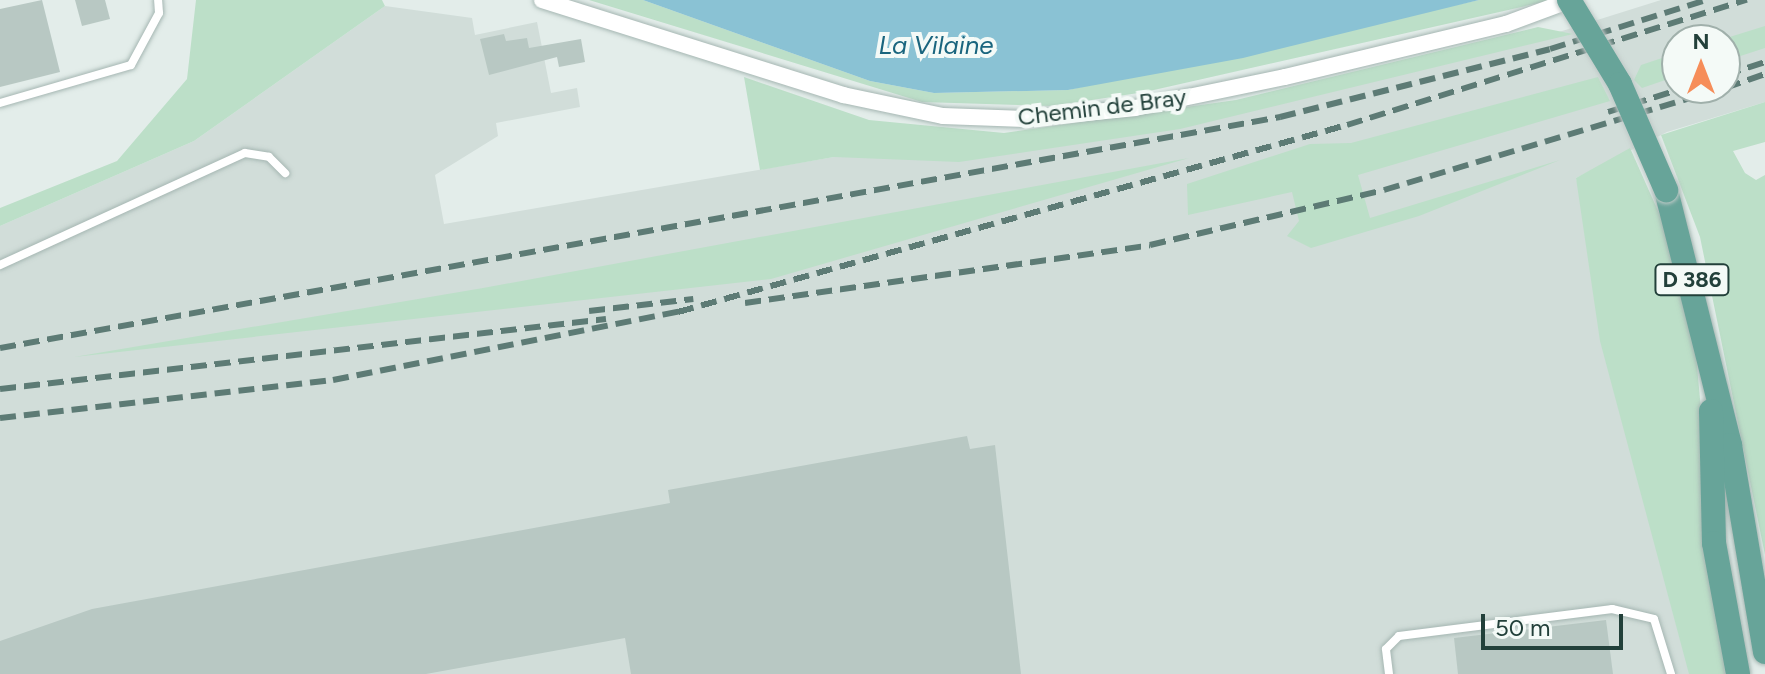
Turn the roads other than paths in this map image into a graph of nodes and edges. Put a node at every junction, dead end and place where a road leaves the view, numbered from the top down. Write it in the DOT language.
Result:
graph roads {
  1 [pos="158,0"];
  2 [pos="542,0"];
  3 [pos="1570,0"];
  4 [pos="0,103"];
  5 [pos="285,173"];
  6 [pos="0,265"];
  7 [pos="1711,372"];
  8 [pos="1765,652"];
  9 [pos="1389,674"];
  10 [pos="1671,674"];
  11 [pos="1738,674"];
  1 -- 4 [label="lane"];
  2 -- 3 [label="street, Chemin de Bray"];
  3 -- 7 [label="main road, D 386, bridge"];
  5 -- 6 [label="lane"];
  7 -- 8 [label="main road"];
  7 -- 11 [label="main road"];
  9 -- 10 [label="lane"];
}
